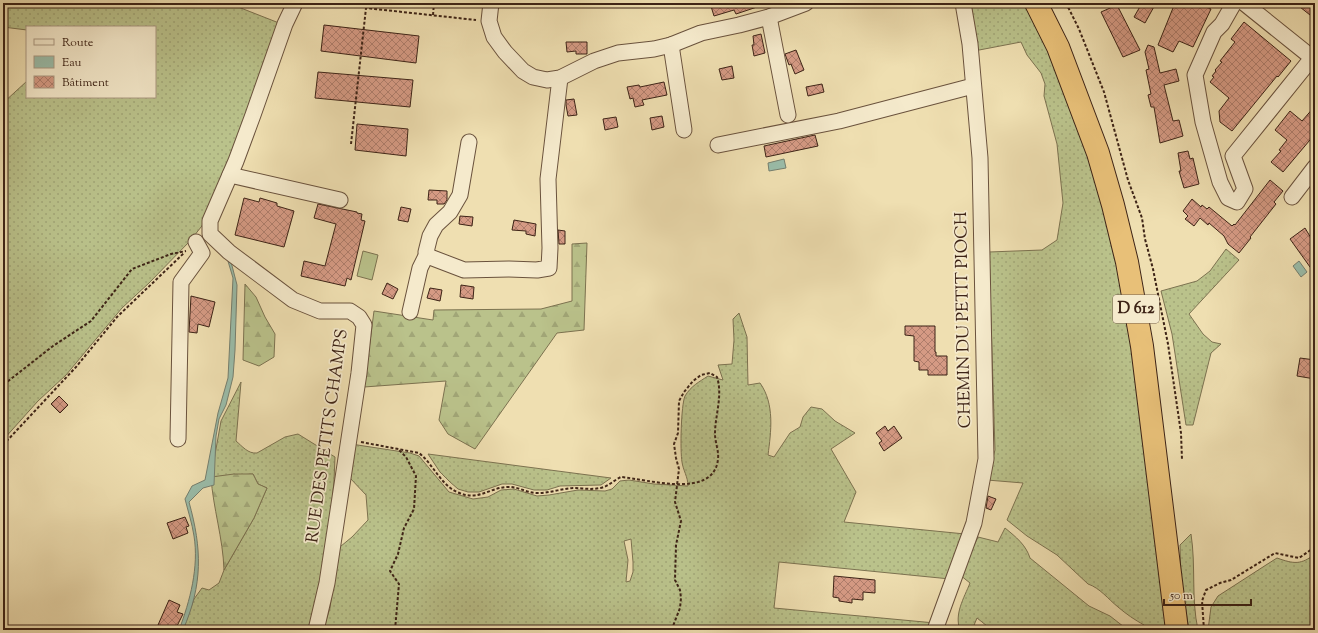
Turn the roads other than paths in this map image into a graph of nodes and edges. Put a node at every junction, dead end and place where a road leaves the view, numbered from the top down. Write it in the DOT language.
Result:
graph roads {
  1 [pos="295,3"];
  2 [pos="491,3"];
  3 [pos="806,3"];
  4 [pos="963,3"];
  5 [pos="1036,3"];
  6 [pos="1234,3"];
  7 [pos="1244,3"];
  8 [pos="769,17"];
  9 [pos="671,45"];
  10 [pos="1314,59"];
  11 [pos="560,78"];
  12 [pos="973,86"];
  13 [pos="788,115"];
  14 [pos="684,130"];
  15 [pos="469,142"];
  16 [pos="718,145"];
  17 [pos="1315,167"];
  18 [pos="230,175"];
  19 [pos="1292,197"];
  20 [pos="340,200"];
  21 [pos="191,247"];
  22 [pos="428,254"];
  23 [pos="410,312"];
  24 [pos="178,439"];
  25 [pos="316,630"];
  26 [pos="936,630"];
  27 [pos="1178,630"];
  1 -- 18 [label="street"];
  2 -- 11 [label="street"];
  3 -- 8 [label="street"];
  4 -- 12 [label="street, CHEMIN DU PETIT PIOCH"];
  5 -- 27 [label="highway, D 612"];
  6 -- 10 [label="street"];
  7 -- 10 [label="street"];
  8 -- 9 [label="street"];
  8 -- 13 [label="street"];
  9 -- 11 [label="street"];
  9 -- 14 [label="street"];
  11 -- 22 [label="street"];
  12 -- 16 [label="street"];
  12 -- 26 [label="street, CHEMIN DU PETIT PIOCH"];
  15 -- 22 [label="street"];
  17 -- 19 [label="street"];
  18 -- 20 [label="street"];
  18 -- 25 [label="street, RUE DES PETITS CHAMPS"];
  21 -- 24 [label="street"];
  22 -- 23 [label="street"];
}
